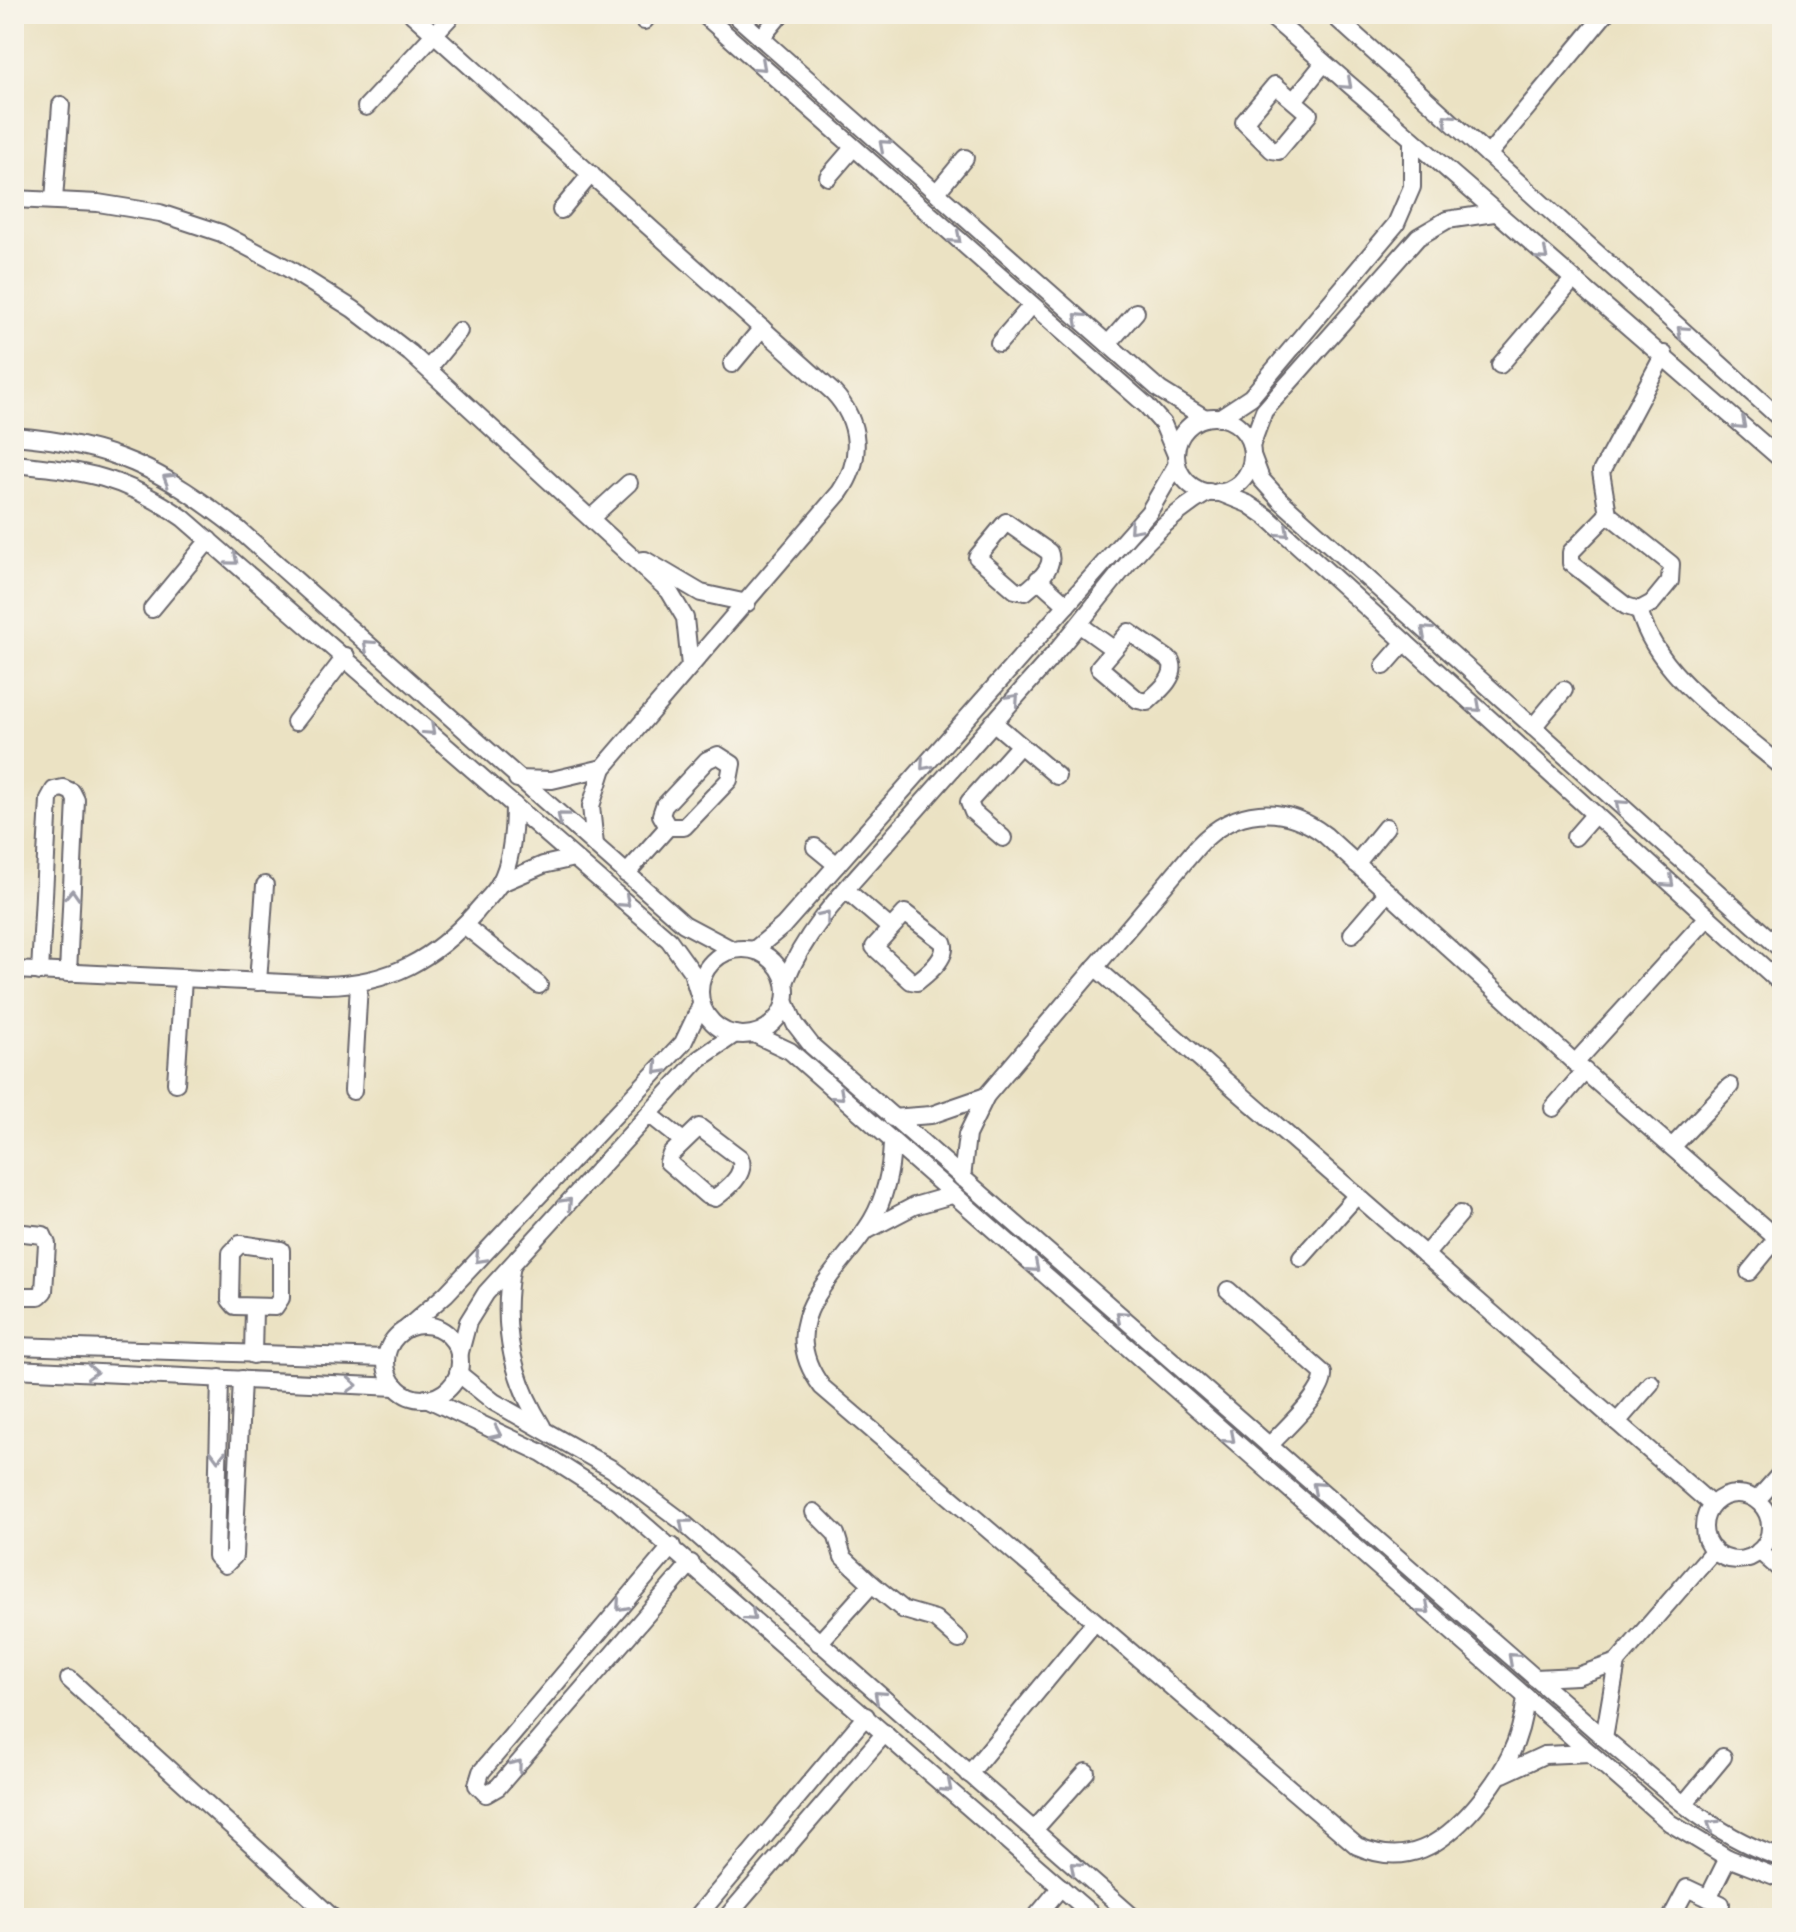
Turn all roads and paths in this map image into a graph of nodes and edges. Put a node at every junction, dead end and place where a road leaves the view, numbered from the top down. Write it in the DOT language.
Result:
graph roads {
  1 [pos="413,14"];
  2 [pos="453,14"];
  3 [pos="703,14"];
  4 [pos="734,14"];
  5 [pos="781,14"];
  6 [pos="1268,14"];
  7 [pos="1332,14"];
  8 [pos="1605,14"];
  9 [pos="434,34"];
  10 [pos="761,38"];
  11 [pos="1324,63"];
  12 [pos="815,84"];
  13 [pos="1295,99"];
  14 [pos="800,101"];
  15 [pos="61,105"];
  16 [pos="366,107"];
  17 [pos="1412,142"];
  18 [pos="853,148"];
  19 [pos="1488,155"];
  20 [pos="965,158"];
  21 [pos="591,174"];
  22 [pos="828,177"];
  23 [pos="937,192"];
  24 [pos="14,199"];
  25 [pos="54,200"];
  26 [pos="561,210"];
  27 [pos="1494,213"];
  28 [pos="1572,281"];
  29 [pos="1032,305"];
  30 [pos="1136,312"];
  31 [pos="762,328"];
  32 [pos="459,331"];
  33 [pos="999,343"];
  34 [pos="1108,344"];
  35 [pos="1664,354"];
  36 [pos="732,364"];
  37 [pos="1500,365"];
  38 [pos="428,369"];
  39 [pos="1160,390"];
  40 [pos="1147,406"];
  41 [pos="1212,418"];
  42 [pos="1782,420"];
  43 [pos="14,436"];
  44 [pos="1251,451"];
  45 [pos="1177,459"];
  46 [pos="1782,460"];
  47 [pos="14,464"];
  48 [pos="629,483"];
  49 [pos="1214,492"];
  50 [pos="1608,514"];
  51 [pos="592,517"];
  52 [pos="209,540"];
  53 [pos="638,561"];
  54 [pos="1038,579"];
  55 [pos="747,603"];
  56 [pos="1067,605"];
  57 [pos="152,609"];
  58 [pos="1639,610"];
  59 [pos="1080,625"];
  60 [pos="1405,642"];
  61 [pos="1112,648"];
  62 [pos="346,656"];
  63 [pos="690,666"];
  64 [pos="1384,666"];
  65 [pos="1564,690"];
  66 [pos="295,722"];
  67 [pos="993,722"];
  68 [pos="1533,727"];
  69 [pos="1020,745"];
  70 [pos="1782,767"];
  71 [pos="603,768"];
  72 [pos="1057,776"];
  73 [pos="517,779"];
  74 [pos="514,805"];
  75 [pos="1595,814"];
  76 [pos="668,827"];
  77 [pos="1386,827"];
  78 [pos="1575,837"];
  79 [pos="1003,838"];
  80 [pos="595,845"];
  81 [pos="815,847"];
  82 [pos="46,852"];
  83 [pos="74,853"];
  84 [pos="574,858"];
  85 [pos="1356,864"];
  86 [pos="837,865"];
  87 [pos="626,874"];
  88 [pos="499,884"];
  89 [pos="265,885"];
  90 [pos="846,890"];
  91 [pos="1388,892"];
  92 [pos="1708,917"];
  93 [pos="684,924"];
  94 [pos="464,925"];
  95 [pos="889,927"];
  96 [pos="1352,934"];
  97 [pos="669,940"];
  98 [pos="733,950"];
  99 [pos="754,950"];
  100 [pos="1782,950"];
  101 [pos="1095,967"];
  102 [pos="14,970"];
  103 [pos="40,972"];
  104 [pos="68,973"];
  105 [pos="183,979"];
  106 [pos="258,982"];
  107 [pos="785,982"];
  108 [pos="359,984"];
  109 [pos="1782,984"];
  110 [pos="539,985"];
  111 [pos="700,1000"];
  112 [pos="785,1001"];
  113 [pos="735,1034"];
  114 [pos="754,1034"];
  115 [pos="817,1050"];
  116 [pos="804,1065"];
  117 [pos="1580,1067"];
  118 [pos="176,1083"];
  119 [pos="1730,1086"];
  120 [pos="353,1091"];
  121 [pos="986,1096"];
  122 [pos="1553,1108"];
  123 [pos="649,1114"];
  124 [pos="892,1118"];
  125 [pos="683,1141"];
  126 [pos="892,1143"];
  127 [pos="1672,1147"];
  128 [pos="962,1178"];
  129 [pos="952,1195"];
  130 [pos="1357,1195"];
  131 [pos="1460,1214"];
  132 [pos="14,1232"];
  133 [pos="863,1233"];
  134 [pos="1779,1240"];
  135 [pos="1425,1255"];
  136 [pos="1301,1258"];
  137 [pos="512,1263"];
  138 [pos="1749,1272"];
  139 [pos="1228,1290"];
  140 [pos="15,1296"];
  141 [pos="254,1308"];
  142 [pos="407,1328"];
  143 [pos="14,1346"];
  144 [pos="253,1355"];
  145 [pos="386,1358"];
  146 [pos="459,1365"];
  147 [pos="14,1369"];
  148 [pos="220,1378"];
  149 [pos="242,1379"];
  150 [pos="1651,1383"];
  151 [pos="396,1387"];
  152 [pos="426,1398"];
  153 [pos="1617,1422"];
  154 [pos="543,1428"];
  155 [pos="1269,1446"];
  156 [pos="1782,1472"];
  157 [pos="1757,1500"];
  158 [pos="1712,1505"];
  159 [pos="217,1511"];
  160 [pos="236,1512"];
  161 [pos="814,1512"];
  162 [pos="672,1546"];
  163 [pos="1714,1550"];
  164 [pos="1759,1551"];
  165 [pos="725,1559"];
  166 [pos="691,1563"];
  167 [pos="1782,1571"];
  168 [pos="708,1578"];
  169 [pos="872,1584"];
  170 [pos="1094,1623"];
  171 [pos="1490,1638"];
  172 [pos="959,1640"];
  173 [pos="819,1643"];
  174 [pos="1477,1654"];
  175 [pos="1617,1662"];
  176 [pos="1535,1678"];
  177 [pos="69,1679"];
  178 [pos="1526,1697"];
  179 [pos="866,1716"];
  180 [pos="521,1722"];
  181 [pos="885,1733"];
  182 [pos="539,1738"];
  183 [pos="1604,1738"];
  184 [pos="1590,1753"];
  185 [pos="1723,1757"];
  186 [pos="1086,1772"];
  187 [pos="969,1774"];
  188 [pos="1502,1775"];
  189 [pos="1684,1804"];
  190 [pos="1034,1830"];
  191 [pos="1728,1858"];
  192 [pos="1782,1858"];
  193 [pos="1782,1879"];
  194 [pos="721,1887"];
  195 [pos="1061,1887"];
  196 [pos="1708,1898"];
  197 [pos="738,1903"];
  198 [pos="1080,1904"];
  199 [pos="333,1918"];
  200 [pos="696,1918"];
  201 [pos="726,1918"];
  202 [pos="1035,1918"];
  203 [pos="1067,1918"];
  204 [pos="1096,1918"];
  205 [pos="1134,1918"];
  206 [pos="1671,1918"];
  207 [pos="1718,1918"];
  1 -- 9 [label="street"];
  2 -- 9 [label="street"];
  3 -- 14 [label="street, one-way"];
  4 -- 10 [label="street"];
  5 -- 10 [label="street"];
  6 -- 11 [label="street"];
  19 -- 7 [label="street, one-way"];
  8 -- 19 [label="street"];
  9 -- 16 [label="street"];
  9 -- 21 [label="street"];
  10 -- 12 [label="street"];
  11 -- 13 [label="street"];
  11 -- 17 [label="street, one-way"];
  12 -- 14 [label="street"];
  23 -- 12 [label="street, one-way"];
  14 -- 18 [label="street"];
  15 -- 25 [label="street"];
  17 -- 27 [label="street"];
  17 -- 41 [label="street"];
  18 -- 22 [label="street"];
  18 -- 29 [label="street, one-way"];
  42 -- 19 [label="street, one-way"];
  20 -- 23 [label="street"];
  21 -- 26 [label="street"];
  21 -- 31 [label="street"];
  34 -- 23 [label="street, one-way"];
  24 -- 25 [label="street"];
  25 -- 38 [label="street"];
  27 -- 28 [label="street, one-way"];
  27 -- 44 [label="street"];
  28 -- 35 [label="street"];
  28 -- 37 [label="street"];
  29 -- 33 [label="street"];
  29 -- 40 [label="street"];
  30 -- 34 [label="street"];
  31 -- 36 [label="street"];
  31 -- 55 [label="street"];
  32 -- 38 [label="street"];
  34 -- 39 [label="street"];
  35 -- 46 [label="street, one-way"];
  35 -- 50 [label="street"];
  38 -- 51 [label="street"];
  39 -- 40 [label="street"];
  39 -- 41 [label="street"];
  40 -- 45 [label="street"];
  41 -- 44 [label="street"];
  41 -- 45 [label="street"];
  73 -- 43 [label="street, one-way"];
  44 -- 49 [label="street"];
  68 -- 44 [label="street, one-way"];
  45 -- 49 [label="street"];
  45 -- 56 [label="street, one-way"];
  47 -- 52 [label="street"];
  48 -- 51 [label="street"];
  49 -- 59 [label="street"];
  49 -- 60 [label="street, one-way"];
  50 -- 58 [label="street"];
  50 -- 58 [label="street"];
  51 -- 53 [label="street"];
  52 -- 57 [label="street"];
  52 -- 62 [label="street, one-way"];
  53 -- 55 [label="street"];
  53 -- 63 [label="street"];
  54 -- 54 [label="street"];
  54 -- 56 [label="street"];
  55 -- 63 [label="street"];
  56 -- 86 [label="street, one-way"];
  58 -- 70 [label="street"];
  59 -- 61 [label="street"];
  67 -- 59 [label="street, one-way"];
  60 -- 64 [label="street"];
  60 -- 75 [label="street, one-way"];
  61 -- 61 [label="street"];
  62 -- 66 [label="street"];
  62 -- 74 [label="street, one-way"];
  63 -- 71 [label="street"];
  65 -- 68 [label="street"];
  67 -- 69 [label="street"];
  67 -- 90 [label="street"];
  100 -- 68 [label="street, one-way"];
  69 -- 72 [label="street"];
  69 -- 79 [label="street"];
  71 -- 73 [label="street"];
  71 -- 80 [label="street"];
  80 -- 73 [label="street, one-way"];
  74 -- 84 [label="street"];
  74 -- 88 [label="street"];
  75 -- 78 [label="street"];
  75 -- 92 [label="street, one-way"];
  76 -- 76 [label="street"];
  76 -- 87 [label="street"];
  77 -- 85 [label="street"];
  80 -- 87 [label="street"];
  81 -- 86 [label="street"];
  82 -- 83 [label="street"];
  82 -- 83 [label="street"];
  82 -- 103 [label="street"];
  104 -- 83 [label="street, one-way"];
  84 -- 88 [label="street"];
  84 -- 97 [label="street, one-way"];
  85 -- 91 [label="street"];
  85 -- 101 [label="street"];
  86 -- 99 [label="street"];
  87 -- 93 [label="street"];
  88 -- 94 [label="street"];
  89 -- 106 [label="street"];
  90 -- 95 [label="street"];
  107 -- 90 [label="street, one-way"];
  91 -- 96 [label="street"];
  91 -- 117 [label="street"];
  92 -- 109 [label="street"];
  92 -- 117 [label="street"];
  93 -- 97 [label="street"];
  93 -- 98 [label="street"];
  94 -- 108 [label="street"];
  94 -- 110 [label="street"];
  95 -- 95 [label="street"];
  97 -- 111 [label="street"];
  98 -- 99 [label="street"];
  98 -- 111 [label="street"];
  99 -- 107 [label="street"];
  101 -- 121 [label="street"];
  101 -- 130 [label="street"];
  102 -- 103 [label="street"];
  103 -- 104 [label="street"];
  104 -- 105 [label="street"];
  105 -- 106 [label="street"];
  105 -- 118 [label="street"];
  106 -- 108 [label="street"];
  107 -- 112 [label="street"];
  108 -- 120 [label="street"];
  111 -- 113 [label="street"];
  111 -- 142 [label="street, one-way"];
  112 -- 114 [label="street"];
  112 -- 115 [label="street"];
  113 -- 114 [label="street"];
  113 -- 123 [label="street"];
  114 -- 116 [label="street"];
  115 -- 116 [label="street"];
  115 -- 124 [label="street"];
  116 -- 126 [label="street, one-way"];
  117 -- 122 [label="street"];
  117 -- 127 [label="street"];
  119 -- 127 [label="street"];
  121 -- 124 [label="street"];
  121 -- 128 [label="street"];
  123 -- 125 [label="street"];
  137 -- 123 [label="street, one-way"];
  124 -- 128 [label="street"];
  125 -- 125 [label="street"];
  126 -- 129 [label="street"];
  126 -- 133 [label="street"];
  127 -- 134 [label="street"];
  155 -- 128 [label="street, one-way"];
  129 -- 133 [label="street"];
  129 -- 174 [label="street, one-way"];
  130 -- 135 [label="street"];
  130 -- 136 [label="street"];
  131 -- 135 [label="street"];
  132 -- 140 [label="street"];
  133 -- 170 [label="street"];
  134 -- 138 [label="street"];
  135 -- 153 [label="street"];
  137 -- 146 [label="street"];
  137 -- 154 [label="street"];
  139 -- 155 [label="street"];
  140 -- 143 [label="street"];
  141 -- 141 [label="street"];
  141 -- 144 [label="street"];
  142 -- 145 [label="street"];
  142 -- 146 [label="street"];
  143 -- 144 [label="street"];
  144 -- 145 [label="street"];
  145 -- 151 [label="street"];
  146 -- 152 [label="street"];
  146 -- 154 [label="street"];
  147 -- 148 [label="street, one-way"];
  148 -- 149 [label="street"];
  148 -- 159 [label="street, one-way"];
  149 -- 151 [label="street, one-way"];
  149 -- 160 [label="street"];
  150 -- 153 [label="street"];
  151 -- 152 [label="street"];
  152 -- 162 [label="street, one-way"];
  153 -- 158 [label="street"];
  165 -- 154 [label="street, one-way"];
  171 -- 155 [label="street, one-way"];
  156 -- 157 [label="street"];
  157 -- 158 [label="street"];
  157 -- 164 [label="street"];
  158 -- 163 [label="street"];
  159 -- 160 [label="street"];
  159 -- 160 [label="street"];
  161 -- 169 [label="street"];
  162 -- 166 [label="street"];
  162 -- 180 [label="street, one-way"];
  163 -- 164 [label="street"];
  163 -- 175 [label="street"];
  164 -- 167 [label="street"];
  165 -- 168 [label="street"];
  165 -- 173 [label="street"];
  166 -- 168 [label="street"];
  166 -- 182 [label="street"];
  168 -- 179 [label="street, one-way"];
  169 -- 172 [label="street"];
  169 -- 173 [label="street"];
  170 -- 187 [label="street"];
  170 -- 188 [label="street"];
  171 -- 174 [label="street"];
  176 -- 171 [label="street, one-way"];
  187 -- 173 [label="street, one-way"];
  174 -- 178 [label="street"];
  175 -- 176 [label="street"];
  175 -- 183 [label="street"];
  176 -- 183 [label="street"];
  177 -- 199 [label="street"];
  178 -- 184 [label="street"];
  178 -- 188 [label="street"];
  179 -- 181 [label="street"];
  179 -- 194 [label="street"];
  180 -- 182 [label="street"];
  180 -- 182 [label="street, one-way"];
  181 -- 195 [label="street, one-way"];
  181 -- 197 [label="street"];
  183 -- 189 [label="street"];
  184 -- 188 [label="street"];
  184 -- 191 [label="street"];
  185 -- 189 [label="street"];
  186 -- 190 [label="street"];
  187 -- 190 [label="street"];
  192 -- 189 [label="street, one-way"];
  205 -- 190 [label="street, one-way"];
  191 -- 193 [label="street"];
  191 -- 196 [label="street"];
  194 -- 197 [label="street"];
  194 -- 200 [label="street"];
  195 -- 198 [label="street"];
  195 -- 202 [label="street"];
  196 -- 206 [label="street"];
  196 -- 207 [label="street"];
  197 -- 201 [label="street"];
  198 -- 203 [label="street"];
  198 -- 204 [label="street"];
}
